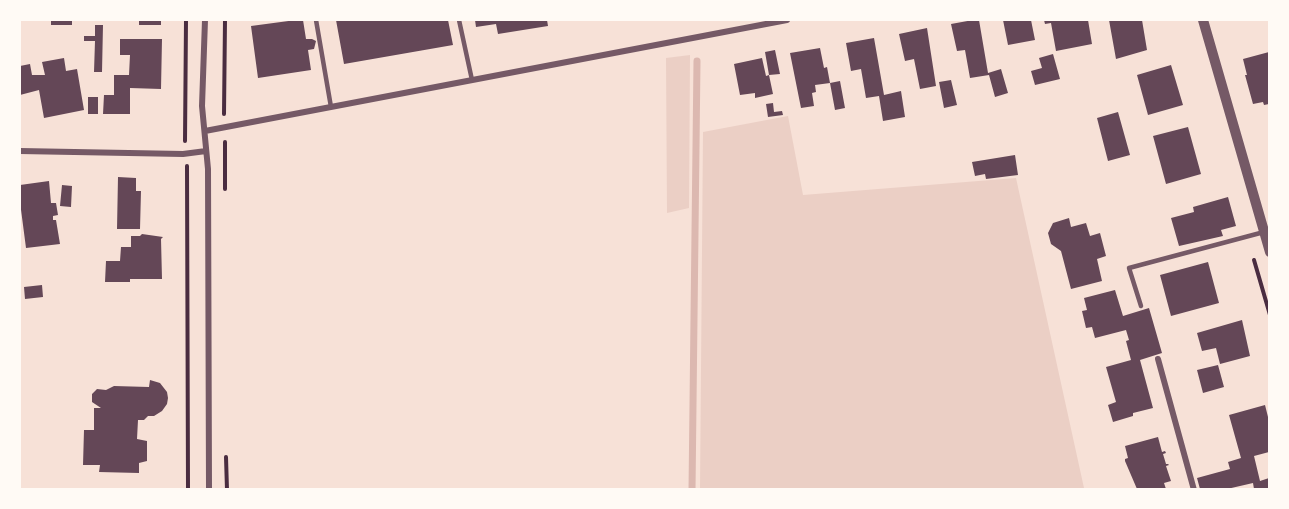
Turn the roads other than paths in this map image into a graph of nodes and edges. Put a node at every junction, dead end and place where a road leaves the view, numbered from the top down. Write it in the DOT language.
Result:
graph roads {
  1 [pos="205,20"];
  2 [pos="316,20"];
  3 [pos="459,20"];
  4 [pos="787,20"];
  5 [pos="1203,20"];
  6 [pos="472,80"];
  7 [pos="331,107"];
  8 [pos="205,131"];
  9 [pos="20,151"];
  10 [pos="206,151"];
  11 [pos="1264,232"];
  12 [pos="1269,252"];
  13 [pos="1141,306"];
  14 [pos="1158,358"];
  15 [pos="209,489"];
  16 [pos="1194,489"];
  1 -- 8 [label="street"];
  2 -- 7 [label="lane"];
  3 -- 6 [label="lane"];
  4 -- 6 [label="street"];
  5 -- 11 [label="street"];
  6 -- 7 [label="street"];
  7 -- 8 [label="street"];
  8 -- 10 [label="street"];
  9 -- 10 [label="street"];
  10 -- 15 [label="street"];
  11 -- 12 [label="street"];
  11 -- 13 [label="lane"];
  14 -- 16 [label="street"];
}
